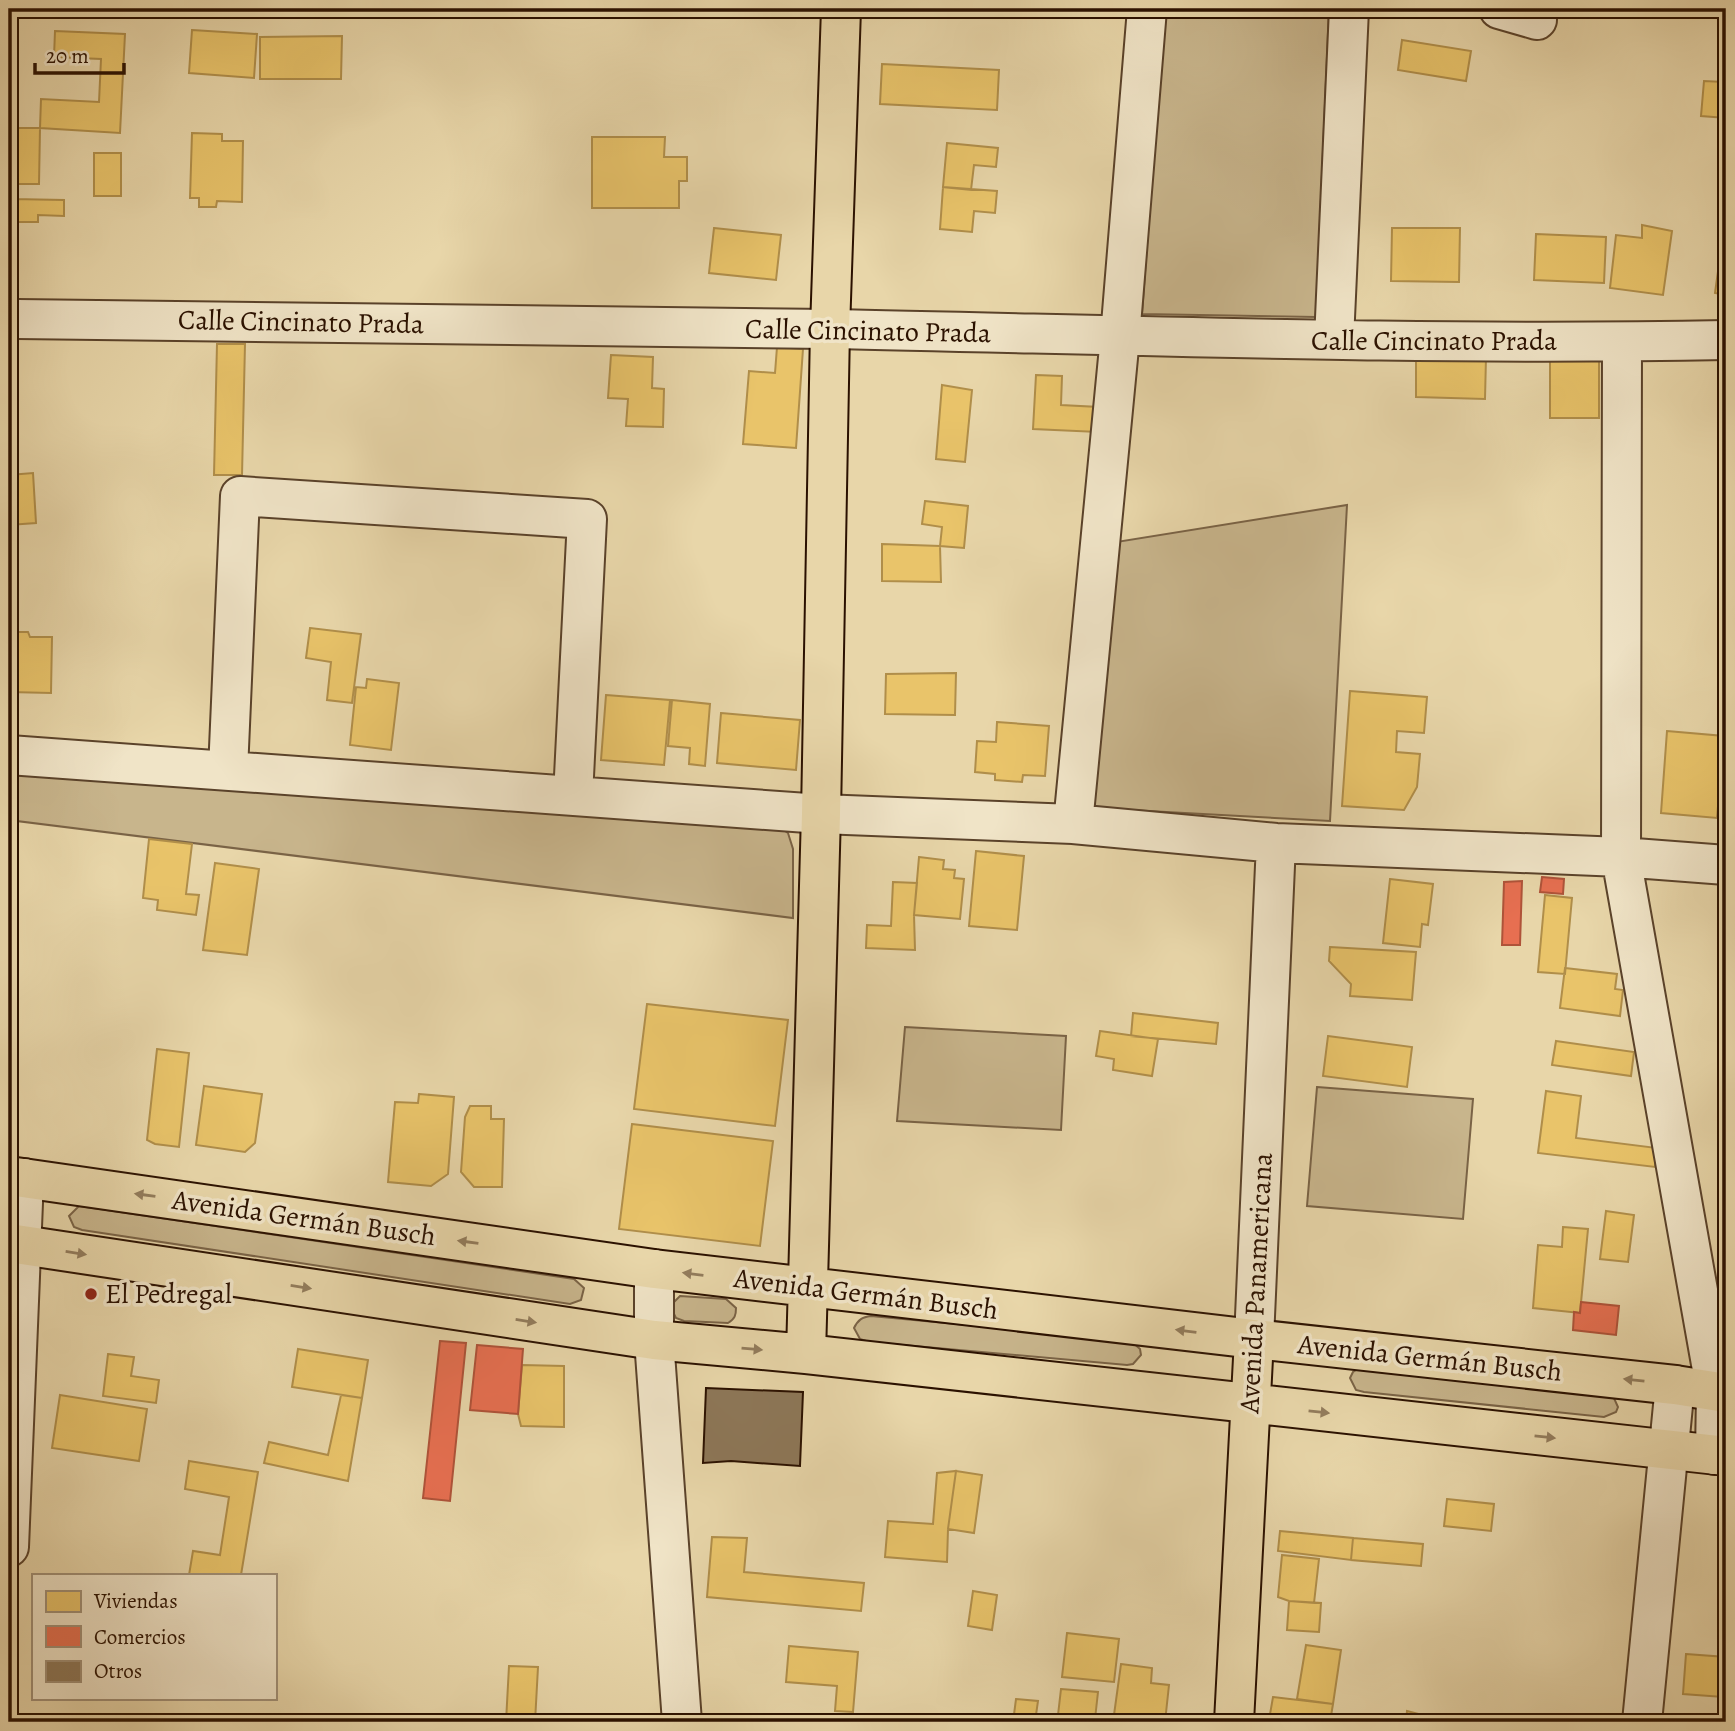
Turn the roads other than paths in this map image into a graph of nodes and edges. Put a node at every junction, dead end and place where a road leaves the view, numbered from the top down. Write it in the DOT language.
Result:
graph roads {
  1 [pos="841,9"];
  2 [pos="1147,9"];
  3 [pos="1349,9"];
  4 [pos="1499,9"];
  5 [pos="1537,20"];
  6 [pos="9,319"];
  7 [pos="830,329"];
  8 [pos="1120,337"];
  9 [pos="1334,340"];
  10 [pos="1726,340"];
  11 [pos="1622,342"];
  12 [pos="9,755"];
  13 [pos="228,771"];
  14 [pos="573,796"];
  15 [pos="821,814"];
  16 [pos="1073,824"];
  17 [pos="1276,843"];
  18 [pos="1621,857"];
  19 [pos="1726,865"];
  20 [pos="16,1177"];
  21 [pos="15,1244"];
  22 [pos="654,1269"];
  23 [pos="809,1288"];
  24 [pos="1254,1339"];
  25 [pos="654,1340"];
  26 [pos="806,1354"];
  27 [pos="1675,1385"];
  28 [pos="1721,1392"];
  29 [pos="1251,1404"];
  30 [pos="1667,1450"];
  31 [pos="1720,1456"];
  32 [pos="9,1547"];
  33 [pos="682,1722"];
  34 [pos="1234,1722"];
  35 [pos="1642,1722"];
  1 -- 7 [label="main road"];
  2 -- 8 [label="street"];
  3 -- 9 [label="street"];
  4 -- 5 [label="street"];
  6 -- 7 [label="street, Calle Cincinato Prada"];
  7 -- 8 [label="street, Calle Cincinato Prada"];
  7 -- 15 [label="main road"];
  8 -- 9 [label="street, Calle Cincinato Prada"];
  8 -- 16 [label="street"];
  9 -- 11 [label="street, Calle Cincinato Prada"];
  10 -- 11 [label="street, Calle Cincinato Prada"];
  11 -- 18 [label="street"];
  12 -- 13 [label="street"];
  13 -- 14 [label="street"];
  13 -- 14 [label="street"];
  14 -- 15 [label="street"];
  15 -- 16 [label="street"];
  15 -- 23 [label="main road"];
  16 -- 17 [label="street"];
  17 -- 18 [label="street"];
  17 -- 24 [label="street, Avenida Panamericana"];
  18 -- 19 [label="street"];
  18 -- 28 [label="street"];
  20 -- 21 [label="street"];
  22 -- 20 [label="main road, Avenida Germán Busch, one-way"];
  21 -- 25 [label="main road, one-way"];
  21 -- 32 [label="street"];
  23 -- 22 [label="main road, Avenida Germán Busch, one-way"];
  22 -- 25 [label="street"];
  24 -- 23 [label="main road, Avenida Germán Busch, one-way"];
  23 -- 26 [label="main road"];
  27 -- 24 [label="main road, Avenida Germán Busch, one-way"];
  24 -- 29 [label="main road, Avenida Panamericana"];
  25 -- 26 [label="main road, one-way"];
  25 -- 33 [label="street"];
  26 -- 29 [label="main road"];
  27 -- 28 [label="main road, Avenida Germán Busch"];
  27 -- 30 [label="street"];
  28 -- 31 [label="street"];
  29 -- 30 [label="main road, one-way"];
  29 -- 34 [label="main road, Avenida Panamericana"];
  30 -- 31 [label="main road"];
  30 -- 35 [label="street"];
}
